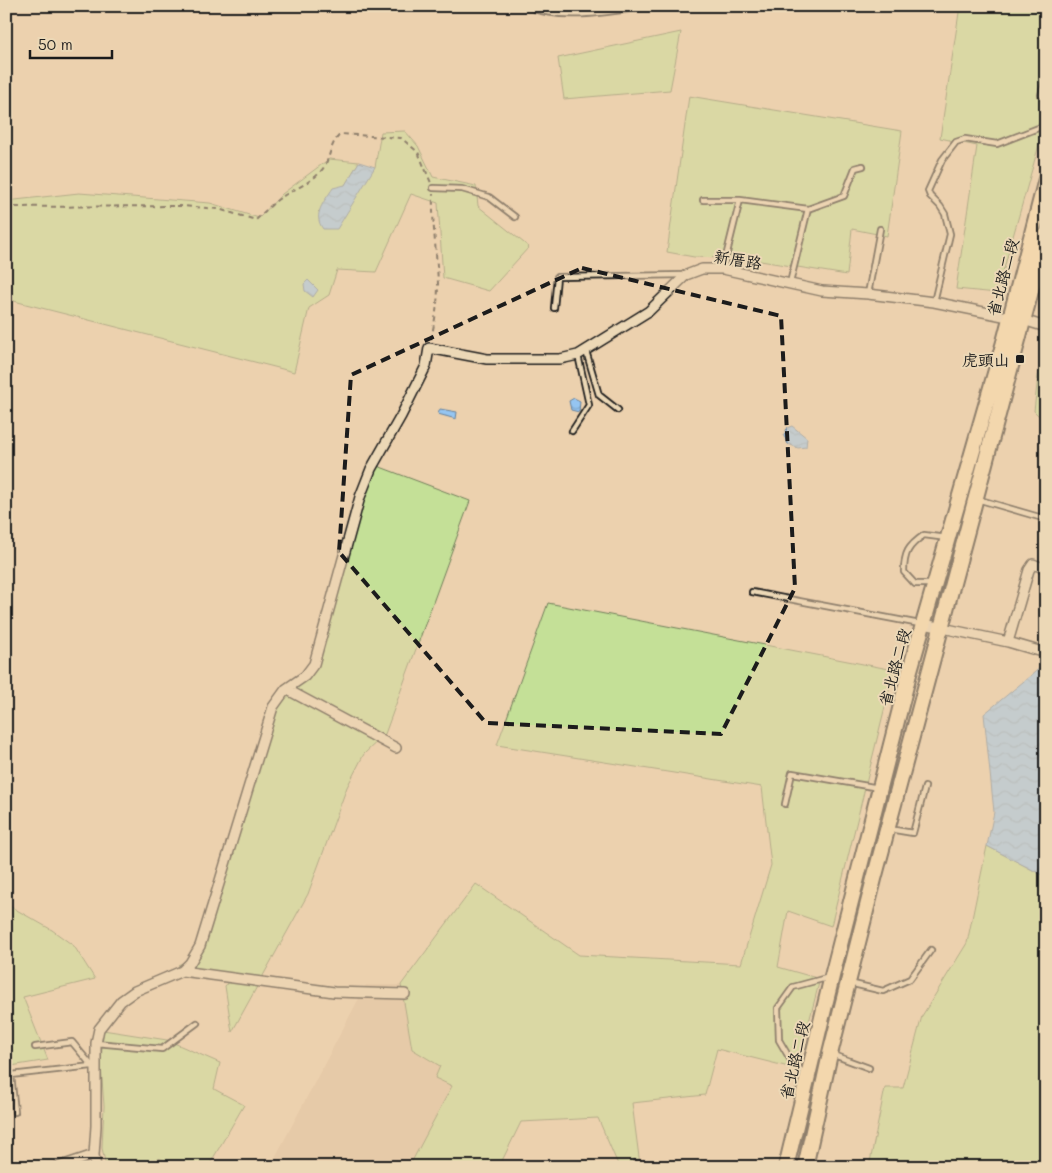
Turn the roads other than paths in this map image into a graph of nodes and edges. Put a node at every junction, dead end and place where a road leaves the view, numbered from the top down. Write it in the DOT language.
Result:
graph roads {
  1 [pos="526,6"];
  2 [pos="651,6"];
  3 [pos="1046,76"];
  4 [pos="1046,97"];
  5 [pos="1046,125"];
  6 [pos="863,166"];
  7 [pos="1046,179"];
  8 [pos="433,188"];
  9 [pos="703,200"];
  10 [pos="740,200"];
  11 [pos="808,209"];
  12 [pos="515,217"];
  13 [pos="880,229"];
  14 [pos="1046,235"];
  15 [pos="723,269"];
  16 [pos="686,275"];
  17 [pos="790,284"];
  18 [pos="868,294"];
  19 [pos="934,302"];
  20 [pos="554,308"];
  21 [pos="1009,318"];
  22 [pos="1023,320"];
  23 [pos="1046,327"];
  24 [pos="581,352"];
  25 [pos="618,410"];
  26 [pos="572,431"];
  27 [pos="976,498"];
  28 [pos="1046,520"];
  29 [pos="948,538"];
  30 [pos="1046,568"];
  31 [pos="936,584"];
  32 [pos="752,592"];
  33 [pos="924,624"];
  34 [pos="942,628"];
  35 [pos="1008,642"];
  36 [pos="1046,653"];
  37 [pos="286,689"];
  38 [pos="396,748"];
  39 [pos="925,786"];
  40 [pos="880,789"];
  41 [pos="785,804"];
  42 [pos="888,829"];
  43 [pos="931,950"];
  44 [pos="182,971"];
  45 [pos="832,976"];
  46 [pos="848,982"];
  47 [pos="404,994"];
  48 [pos="197,1023"];
  49 [pos="96,1043"];
  50 [pos="35,1046"];
  51 [pos="830,1054"];
  52 [pos="94,1067"];
  53 [pos="870,1068"];
  54 [pos="808,1076"];
  55 [pos="15,1112"];
  56 [pos="94,1155"];
  57 [pos="1046,1156"];
  58 [pos="636,1163"];
  59 [pos="58,1167"];
  60 [pos="96,1167"];
  61 [pos="667,1167"];
  62 [pos="786,1167"];
  63 [pos="805,1167"];
  64 [pos="1043,1167"];
  1 -- 2 [label="lane"];
  3 -- 4 [label="lane"];
  5 -- 19 [label="lane"];
  6 -- 11 [label="lane"];
  7 -- 21 [label="main road, 省北路二段"];
  8 -- 12 [label="lane"];
  9 -- 10 [label="lane"];
  10 -- 11 [label="lane"];
  10 -- 15 [label="lane"];
  11 -- 17 [label="lane"];
  13 -- 18 [label="lane"];
  14 -- 22 [label="main road, 省北路二段"];
  15 -- 16 [label="street, 新厝路"];
  15 -- 17 [label="street, 新厝路"];
  16 -- 20 [label="lane"];
  16 -- 24 [label="street"];
  17 -- 18 [label="street, 新厝路"];
  18 -- 19 [label="street, 新厝路"];
  19 -- 21 [label="street, 新厝路"];
  21 -- 22 [label="street, 新厝路"];
  21 -- 29 [label="main road, 省北路二段"];
  22 -- 23 [label="street, 新厝路"];
  22 -- 27 [label="main road, 省北路二段"];
  24 -- 25 [label="lane"];
  24 -- 26 [label="lane"];
  24 -- 37 [label="street"];
  27 -- 28 [label="lane"];
  27 -- 34 [label="main road, 省北路二段"];
  29 -- 31 [label="main road, 省北路二段"];
  29 -- 31 [label="lane"];
  30 -- 35 [label="street"];
  31 -- 33 [label="main road, 省北路二段"];
  32 -- 33 [label="lane"];
  33 -- 34 [label="street"];
  33 -- 40 [label="main road, 省北路二段"];
  34 -- 35 [label="street"];
  34 -- 42 [label="main road, 省北路二段"];
  35 -- 36 [label="street"];
  37 -- 38 [label="street"];
  37 -- 44 [label="street"];
  39 -- 42 [label="lane"];
  40 -- 41 [label="lane"];
  40 -- 45 [label="main road, 省北路二段"];
  42 -- 46 [label="main road, 省北路二段"];
  43 -- 46 [label="lane"];
  44 -- 47 [label="street"];
  44 -- 49 [label="street"];
  45 -- 54 [label="main road, 省北路二段"];
  45 -- 54 [label="lane"];
  46 -- 51 [label="main road, 省北路二段"];
  48 -- 49 [label="lane"];
  49 -- 52 [label="street"];
  50 -- 52 [label="lane"];
  51 -- 53 [label="lane"];
  51 -- 63 [label="main road, 省北路二段"];
  52 -- 55 [label="lane"];
  52 -- 56 [label="street"];
  54 -- 62 [label="main road, 省北路二段"];
  56 -- 59 [label="street"];
  56 -- 60 [label="street"];
  57 -- 64 [label="lane"];
  58 -- 61 [label="lane"];
}
